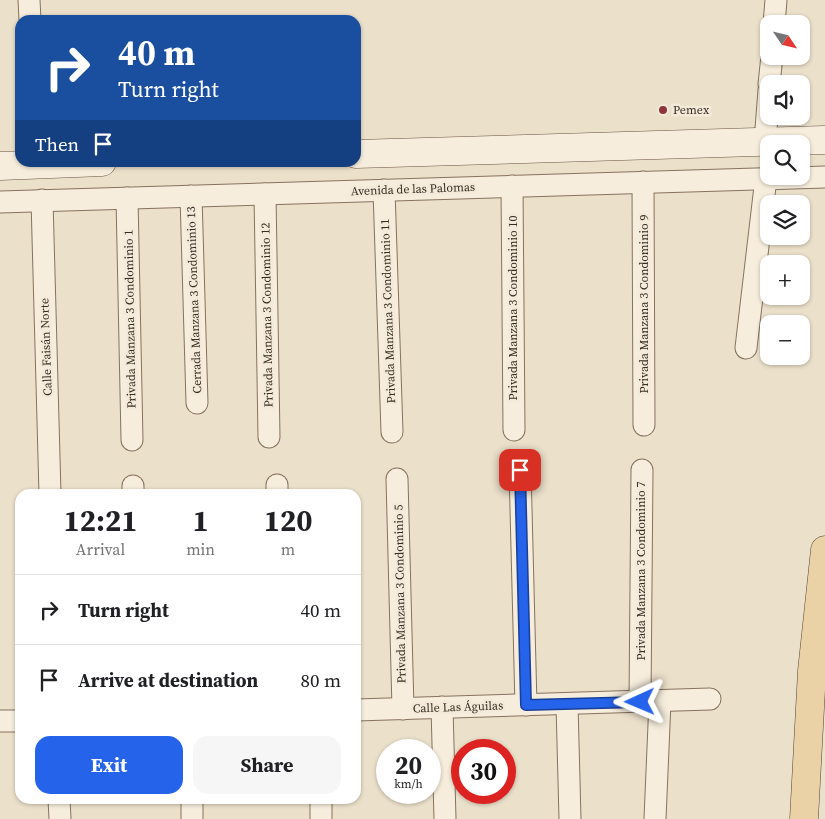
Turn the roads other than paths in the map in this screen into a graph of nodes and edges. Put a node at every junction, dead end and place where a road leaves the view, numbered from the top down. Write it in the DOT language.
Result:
graph roads {
  1 [pos="29,0"];
  2 [pos="776,0"];
  3 [pos="30,15"];
  4 [pos="775,15"];
  5 [pos="810,140"];
  6 [pos="825,140"];
  7 [pos="760,142"];
  8 [pos="361,154"];
  9 [pos="15,165"];
  10 [pos="0,166"];
  11 [pos="810,177"];
  12 [pos="825,177"];
  13 [pos="760,178"];
  14 [pos="643,182"];
  15 [pos="765,185"];
  16 [pos="512,186"];
  17 [pos="384,190"];
  18 [pos="265,194"];
  19 [pos="191,196"];
  20 [pos="127,198"];
  21 [pos="42,200"];
  22 [pos="0,202"];
  23 [pos="746,348"];
  24 [pos="197,403"];
  25 [pos="644,425"];
  26 [pos="514,430"];
  27 [pos="392,432"];
  28 [pos="269,437"];
  29 [pos="132,440"];
  30 [pos="520,470"];
  31 [pos="642,470"];
  32 [pos="397,479"];
  33 [pos="50,489"];
  34 [pos="825,550"];
  35 [pos="710,699"];
  36 [pos="650,702"];
  37 [pos="567,704"];
  38 [pos="526,705"];
  39 [pos="442,707"];
  40 [pos="403,709"];
  41 [pos="361,710"];
  42 [pos="0,721"];
  43 [pos="15,721"];
  44 [pos="59,804"];
  45 [pos="192,804"];
  46 [pos="321,804"];
  47 [pos="60,819"];
  48 [pos="192,819"];
  49 [pos="322,819"];
  50 [pos="445,819"];
  51 [pos="570,819"];
  52 [pos="655,819"];
  53 [pos="804,819"];
  1 -- 3 [label="street"];
  2 -- 4 [label="street"];
  5 -- 6 [label="main road"];
  7 -- 8 [label="main road"];
  9 -- 10 [label="main road"];
  11 -- 12 [label="street, Avenida de las Palomas"];
  13 -- 14 [label="street, Avenida de las Palomas"];
  14 -- 16 [label="street, Avenida de las Palomas"];
  14 -- 25 [label="street, Privada Manzana 3 Condominio 9"];
  15 -- 23 [label="street"];
  16 -- 17 [label="street, Avenida de las Palomas"];
  16 -- 26 [label="street, Privada Manzana 3 Condominio 10"];
  17 -- 18 [label="street, Avenida de las Palomas"];
  17 -- 27 [label="street, Privada Manzana 3 Condominio 11"];
  18 -- 19 [label="street, Avenida de las Palomas"];
  18 -- 28 [label="street, Privada Manzana 3 Condominio 12"];
  19 -- 20 [label="street, Avenida de las Palomas"];
  19 -- 24 [label="street, Cerrada Manzana 3 Condominio 13"];
  20 -- 21 [label="street, Avenida de las Palomas"];
  20 -- 29 [label="street, Privada Manzana 3 Condominio 1"];
  21 -- 22 [label="street, Avenida de las Palomas"];
  21 -- 33 [label="street, Calle Faisán Norte"];
  30 -- 38 [label="street"];
  31 -- 36 [label="street, Privada Manzana 3 Condominio 7"];
  32 -- 40 [label="street, Privada Manzana 3 Condominio 5"];
  34 -- 53 [label="main road"];
  35 -- 36 [label="street, Calle Las Águilas"];
  36 -- 37 [label="street, Calle Las Águilas"];
  36 -- 52 [label="street, Privada Manzana 3 Condominio 7"];
  37 -- 38 [label="street, Calle Las Águilas"];
  37 -- 51 [label="street"];
  38 -- 39 [label="street, Calle Las Águilas"];
  39 -- 40 [label="street, Calle Las Águilas"];
  39 -- 50 [label="street"];
  40 -- 41 [label="street, Calle Las Águilas"];
  42 -- 43 [label="street"];
  44 -- 47 [label="street"];
  45 -- 48 [label="street"];
  46 -- 49 [label="street"];
}
